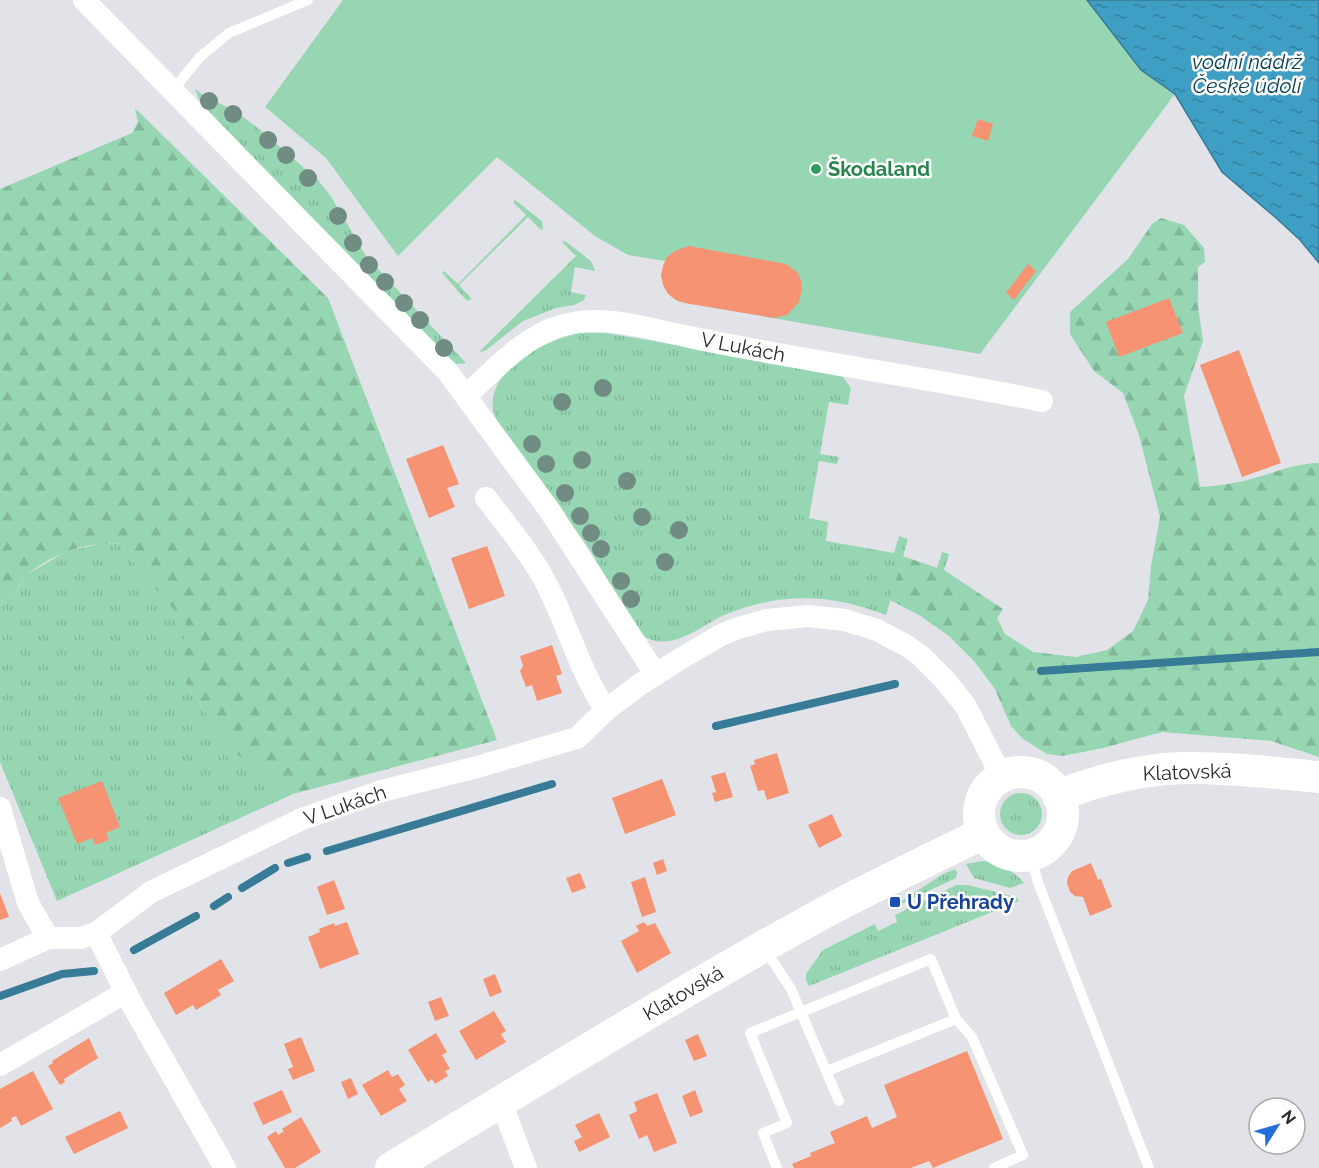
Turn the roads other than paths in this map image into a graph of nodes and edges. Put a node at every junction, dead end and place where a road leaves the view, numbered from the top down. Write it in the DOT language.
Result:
graph roads {
  1 [pos="84,0"];
  2 [pos="308,0"];
  3 [pos="172,90"];
  4 [pos="466,396"];
  5 [pos="1042,401"];
  6 [pos="486,498"];
  7 [pos="656,675"];
  8 [pos="606,710"];
  9 [pos="1002,777"];
  10 [pos="1319,777"];
  11 [pos="1058,796"];
  12 [pos="0,808"];
  13 [pos="984,833"];
  14 [pos="1030,855"];
  15 [pos="96,933"];
  16 [pos="48,938"];
  17 [pos="763,947"];
  18 [pos="0,960"];
  19 [pos="126,992"];
  20 [pos="801,1012"];
  21 [pos="956,1019"];
  22 [pos="0,1065"];
  23 [pos="827,1071"];
  24 [pos="839,1101"];
  25 [pos="501,1102"];
  26 [pos="225,1168"];
  27 [pos="391,1168"];
  28 [pos="526,1168"];
  29 [pos="777,1168"];
  30 [pos="994,1168"];
  31 [pos="1149,1168"];
  1 -- 3 [label="street"];
  2 -- 3 [label="lane"];
  3 -- 4 [label="street"];
  4 -- 5 [label="street, V Lukách"];
  4 -- 7 [label="street"];
  6 -- 8 [label="street"];
  7 -- 8 [label="street, V Lukách"];
  7 -- 9 [label="street, V Lukách"];
  8 -- 15 [label="street, V Lukách"];
  9 -- 11 [label="main road"];
  9 -- 13 [label="main road"];
  10 -- 11 [label="main road, Klatovská"];
  11 -- 14 [label="main road"];
  12 -- 16 [label="street"];
  13 -- 14 [label="main road"];
  13 -- 17 [label="main road, Klatovská"];
  14 -- 31 [label="lane"];
  15 -- 16 [label="street, V Lukách"];
  15 -- 19 [label="street"];
  16 -- 18 [label="street, V Lukách"];
  17 -- 20 [label="lane"];
  17 -- 25 [label="main road, Klatovská"];
  19 -- 22 [label="street"];
  19 -- 26 [label="street"];
  20 -- 21 [label="lane"];
  20 -- 23 [label="lane"];
  20 -- 29 [label="lane"];
  21 -- 23 [label="lane"];
  21 -- 30 [label="lane"];
  23 -- 24 [label="lane"];
  25 -- 27 [label="main road, Klatovská"];
  25 -- 28 [label="street"];
}
